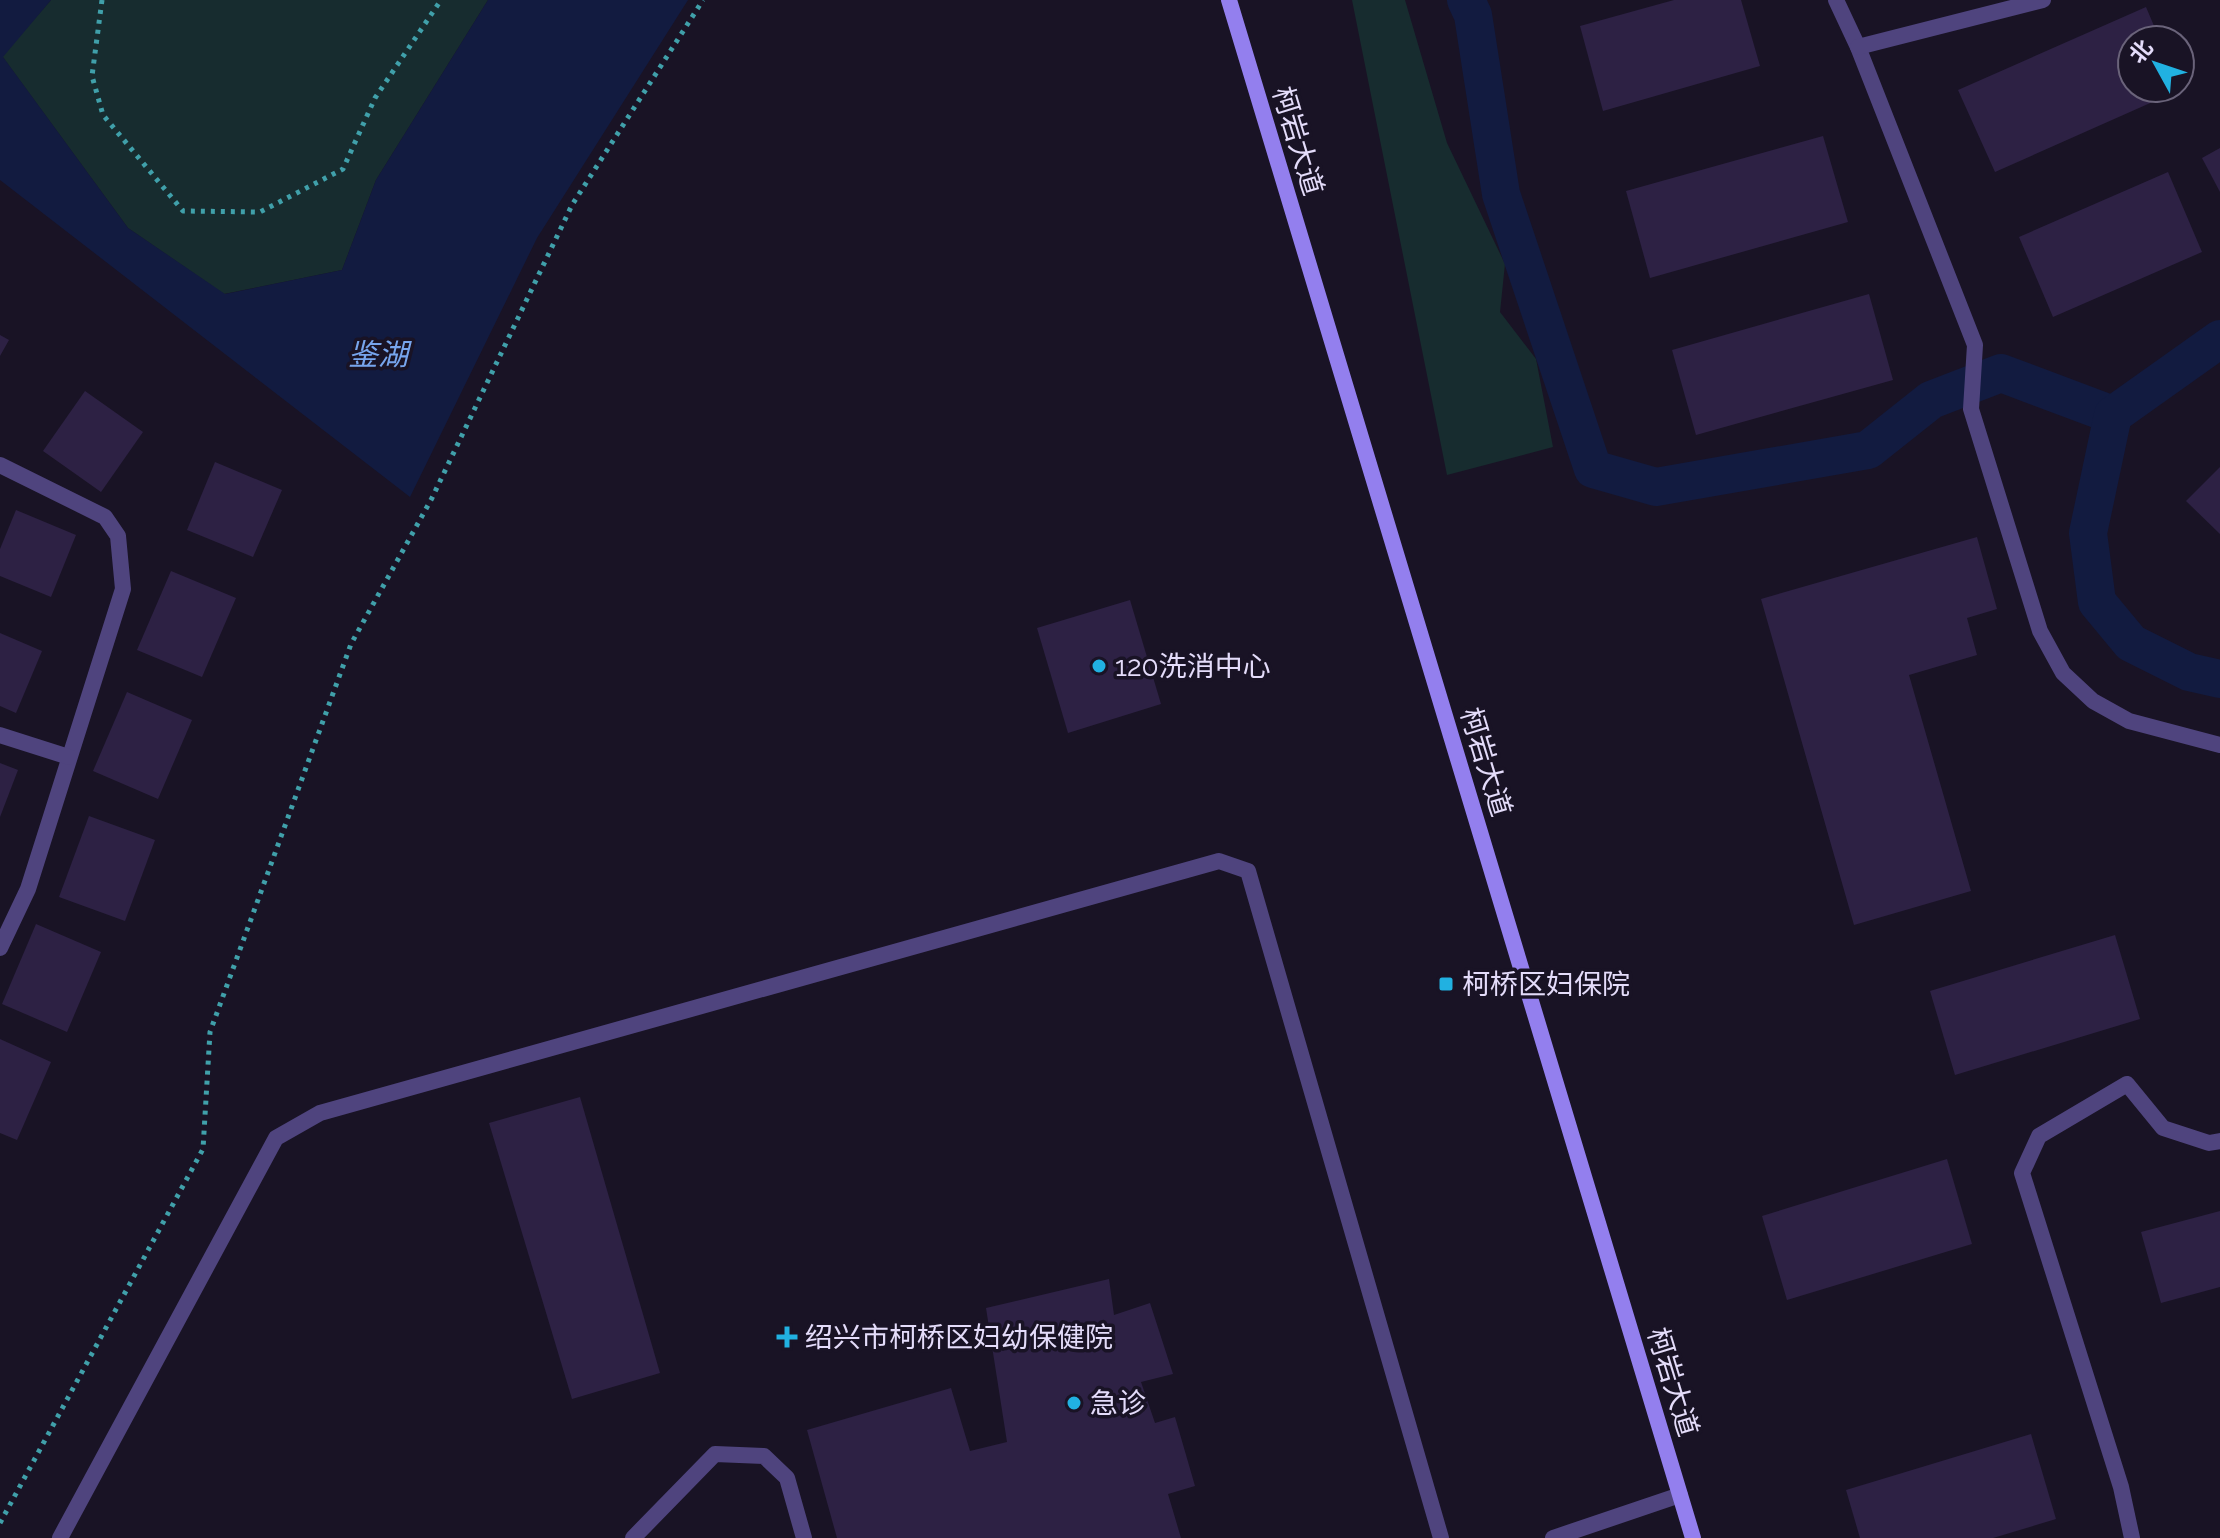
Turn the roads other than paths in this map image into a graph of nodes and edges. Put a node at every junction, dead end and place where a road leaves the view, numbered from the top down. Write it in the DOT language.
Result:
graph roads {
  1 [pos="1229,0"];
  2 [pos="1836,0"];
  3 [pos="2043,0"];
  4 [pos="1858,47"];
  5 [pos="0,465"];
  6 [pos="0,735"];
  7 [pos="2220,745"];
  8 [pos="69,757"];
  9 [pos="0,948"];
  10 [pos="2220,1141"];
  11 [pos="1680,1495"];
  12 [pos="60,1538"];
  13 [pos="633,1538"];
  14 [pos="804,1538"];
  15 [pos="1441,1538"];
  16 [pos="1553,1538"];
  17 [pos="1693,1538"];
  18 [pos="2132,1538"];
  1 -- 11 [label="street, 柯岩大道"];
  2 -- 4 [label="lane"];
  3 -- 4 [label="lane"];
  4 -- 7 [label="lane"];
  5 -- 8 [label="lane"];
  6 -- 8 [label="lane"];
  8 -- 9 [label="lane"];
  10 -- 18 [label="lane"];
  11 -- 16 [label="lane"];
  11 -- 17 [label="street, 柯岩大道"];
  12 -- 15 [label="lane"];
  13 -- 14 [label="lane"];
}
